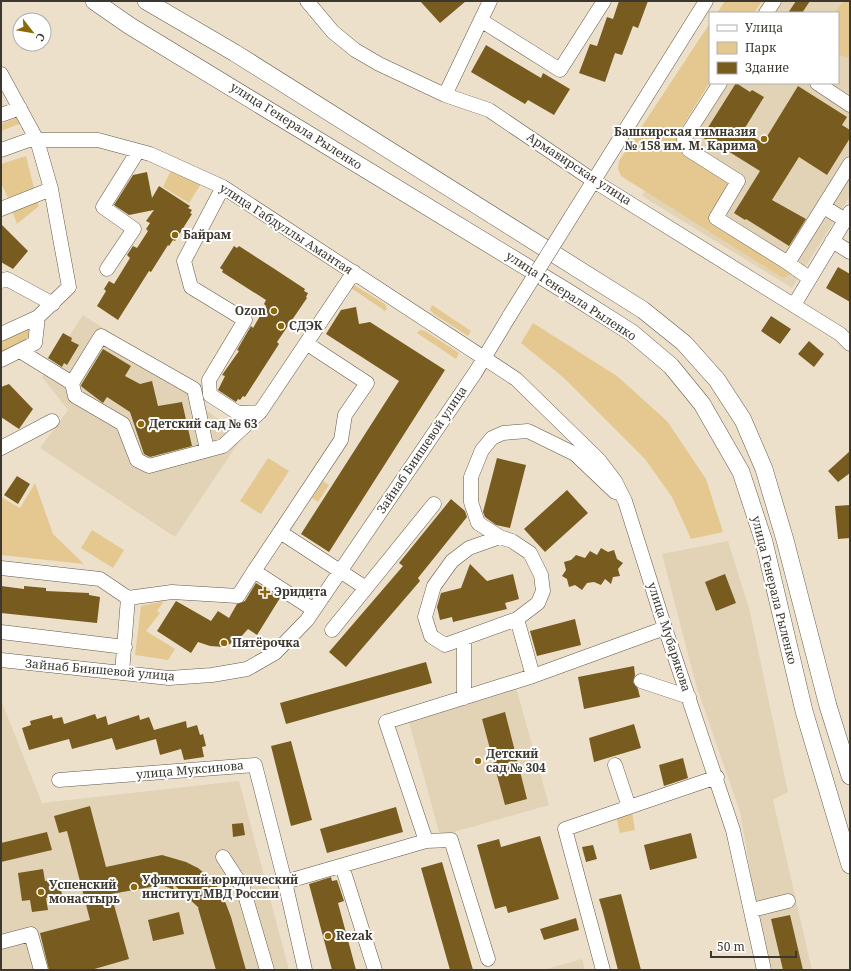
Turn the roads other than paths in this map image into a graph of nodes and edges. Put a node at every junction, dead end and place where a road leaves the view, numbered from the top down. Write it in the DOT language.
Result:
graph roads {
  1 [pos="94,1"];
  2 [pos="146,1"];
  3 [pos="154,1"];
  4 [pos="307,1"];
  5 [pos="490,1"];
  6 [pos="604,1"];
  7 [pos="706,1"];
  8 [pos="774,1"];
  9 [pos="767,12"];
  10 [pos="170,15"];
  11 [pos="482,21"];
  12 [pos="1,74"];
  13 [pos="719,84"];
  14 [pos="818,84"];
  15 [pos="445,95"];
  16 [pos="850,105"];
  17 [pos="20,108"];
  18 [pos="1,115"];
  19 [pos="37,140"];
  20 [pos="1,150"];
  21 [pos="138,151"];
  22 [pos="850,164"];
  23 [pos="594,181"];
  24 [pos="223,187"];
  25 [pos="51,189"];
  26 [pos="824,207"];
  27 [pos="1,209"];
  28 [pos="847,216"];
  29 [pos="832,241"];
  30 [pos="850,252"];
  31 [pos="788,263"];
  32 [pos="107,269"];
  33 [pos="354,272"];
  34 [pos="809,278"];
  35 [pos="1,281"];
  36 [pos="53,304"];
  37 [pos="794,305"];
  38 [pos="38,317"];
  39 [pos="1,334"];
  40 [pos="306,343"];
  41 [pos="850,344"];
  42 [pos="20,351"];
  43 [pos="484,357"];
  44 [pos="1,360"];
  45 [pos="72,383"];
  46 [pos="260,412"];
  47 [pos="52,421"];
  48 [pos="1,448"];
  49 [pos="207,450"];
  50 [pos="625,501"];
  51 [pos="434,504"];
  52 [pos="280,532"];
  53 [pos="500,537"];
  54 [pos="1,568"];
  55 [pos="254,571"];
  56 [pos="340,571"];
  57 [pos="366,588"];
  58 [pos="128,598"];
  59 [pos="314,610"];
  60 [pos="517,619"];
  61 [pos="665,628"];
  62 [pos="332,630"];
  63 [pos="1,632"];
  64 [pos="464,639"];
  65 [pos="125,647"];
  66 [pos="1,660"];
  67 [pos="122,673"];
  68 [pos="533,676"];
  69 [pos="641,681"];
  70 [pos="689,697"];
  71 [pos="464,698"];
  72 [pos="615,765"];
  73 [pos="850,776"];
  74 [pos="717,777"];
  75 [pos="59,780"];
  76 [pos="629,807"];
  77 [pos="426,841"];
  78 [pos="223,857"];
  79 [pos="850,865"];
  80 [pos="342,866"];
  81 [pos="285,882"];
  82 [pos="788,902"];
  83 [pos="752,910"];
  84 [pos="1,942"];
  85 [pos="488,959"];
  86 [pos="41,970"];
  87 [pos="267,970"];
  88 [pos="305,970"];
  89 [pos="375,970"];
  90 [pos="603,970"];
  91 [pos="764,970"];
  1 -- 79 [label="main road, улица Генерала Рыленко"];
  2 -- 10 [label="main road, улица Генерала Рыленко"];
  3 -- 10 [label="main road"];
  4 -- 15 [label="street, Армавирская улица"];
  5 -- 11 [label="street"];
  6 -- 11 [label="street"];
  7 -- 23 [label="street, Зайнаб Биишевой улица"];
  8 -- 9 [label="street"];
  10 -- 73 [label="main road, улица Генерала Рыленко"];
  11 -- 15 [label="street"];
  12 -- 17 [label="street"];
  13 -- 31 [label="street"];
  14 -- 16 [label="street"];
  15 -- 23 [label="street, Армавирская улица"];
  17 -- 18 [label="street"];
  17 -- 19 [label="street"];
  19 -- 20 [label="street, улица Габдуллы Амантая"];
  19 -- 21 [label="street, улица Габдуллы Амантая"];
  19 -- 25 [label="street"];
  21 -- 24 [label="street, улица Габдуллы Амантая"];
  21 -- 32 [label="street"];
  22 -- 26 [label="street"];
  23 -- 37 [label="street, Армавирская улица"];
  23 -- 43 [label="street, Зайнаб Биишевой улица, bridge"];
  24 -- 33 [label="street, улица Габдуллы Амантая"];
  24 -- 46 [label="street"];
  25 -- 27 [label="street"];
  25 -- 36 [label="street"];
  26 -- 28 [label="street"];
  26 -- 31 [label="street"];
  28 -- 29 [label="street"];
  29 -- 30 [label="street"];
  29 -- 34 [label="street"];
  31 -- 34 [label="street"];
  33 -- 40 [label="street"];
  33 -- 43 [label="street, улица Габдуллы Амантая"];
  34 -- 37 [label="street"];
  35 -- 36 [label="street"];
  36 -- 38 [label="street"];
  37 -- 41 [label="street, Армавирская улица"];
  38 -- 39 [label="street"];
  38 -- 42 [label="street"];
  40 -- 46 [label="street"];
  40 -- 52 [label="street"];
  42 -- 44 [label="street"];
  42 -- 45 [label="street"];
  43 -- 50 [label="street, улица Мубарякова"];
  43 -- 56 [label="street, Зайнаб Биишевой улица"];
  45 -- 49 [label="street"];
  45 -- 49 [label="street"];
  46 -- 49 [label="street"];
  47 -- 48 [label="street"];
  50 -- 53 [label="street"];
  50 -- 61 [label="street, улица Мубарякова"];
  51 -- 57 [label="street"];
  52 -- 55 [label="street"];
  52 -- 56 [label="street"];
  53 -- 60 [label="street"];
  53 -- 64 [label="street"];
  54 -- 58 [label="street"];
  55 -- 58 [label="street"];
  55 -- 59 [label="street"];
  56 -- 57 [label="street"];
  56 -- 59 [label="street, Зайнаб Биишевой улица"];
  57 -- 62 [label="street"];
  58 -- 65 [label="street"];
  59 -- 67 [label="street, Зайнаб Биишевой улица"];
  60 -- 64 [label="street"];
  60 -- 68 [label="street"];
  61 -- 68 [label="street"];
  61 -- 70 [label="street, улица Мубарякова"];
  63 -- 65 [label="street"];
  64 -- 71 [label="street"];
  65 -- 67 [label="street"];
  66 -- 67 [label="street, Зайнаб Биишевой улица"];
  68 -- 71 [label="street"];
  69 -- 70 [label="street"];
  70 -- 74 [label="street, улица Мубарякова"];
  71 -- 77 [label="street"];
  72 -- 76 [label="street"];
  74 -- 76 [label="street"];
  74 -- 83 [label="street, улица Мубарякова"];
  75 -- 81 [label="street, улица Муксинова"];
  76 -- 90 [label="street"];
  77 -- 80 [label="street"];
  77 -- 85 [label="street"];
  78 -- 87 [label="street"];
  80 -- 81 [label="street"];
  80 -- 89 [label="street"];
  81 -- 88 [label="street, улица Муксинова"];
  82 -- 83 [label="street"];
  83 -- 91 [label="street, улица Мубарякова"];
  84 -- 86 [label="street"];
}
